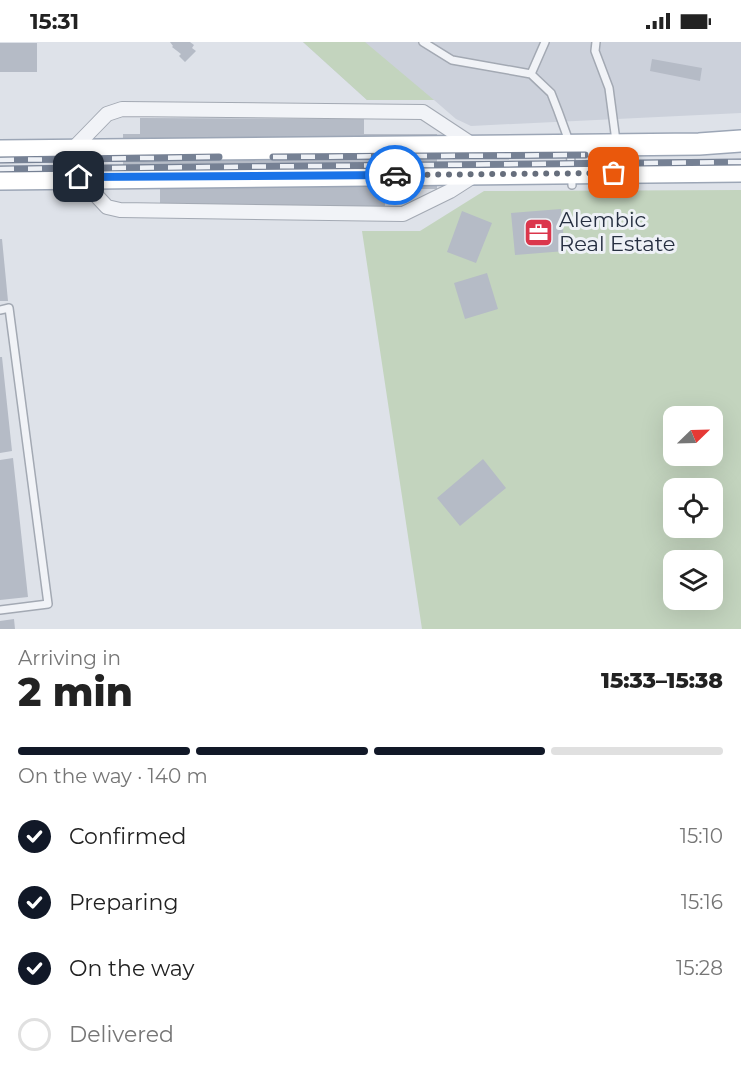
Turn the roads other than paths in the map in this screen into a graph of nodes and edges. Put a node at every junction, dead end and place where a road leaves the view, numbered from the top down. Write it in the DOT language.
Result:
graph roads {
  1 [pos="423,42"];
  2 [pos="545,42"];
  3 [pos="596,42"];
  4 [pos="531,74"];
  5 [pos="741,141"];
  6 [pos="570,144"];
  7 [pos="616,144"];
  8 [pos="474,146"];
  9 [pos="72,150"];
  10 [pos="0,151"];
  11 [pos="741,171"];
  12 [pos="477,174"];
  13 [pos="79,177"];
  14 [pos="0,179"];
  15 [pos="572,179"];
  16 [pos="0,310"];
  17 [pos="0,610"];
  1 -- 4 [label="lane"];
  2 -- 4 [label="lane"];
  3 -- 7 [label="lane"];
  4 -- 6 [label="lane"];
  5 -- 7 [label="main road"];
  6 -- 7 [label="main road"];
  6 -- 8 [label="main road"];
  6 -- 15 [label="lane"];
  8 -- 9 [label="main road"];
  8 -- 9 [label="street"];
  9 -- 10 [label="main road"];
  11 -- 15 [label="main road"];
  12 -- 13 [label="main road"];
  12 -- 13 [label="street"];
  12 -- 15 [label="main road"];
  13 -- 14 [label="main road"];
  16 -- 17 [label="lane"];
}
